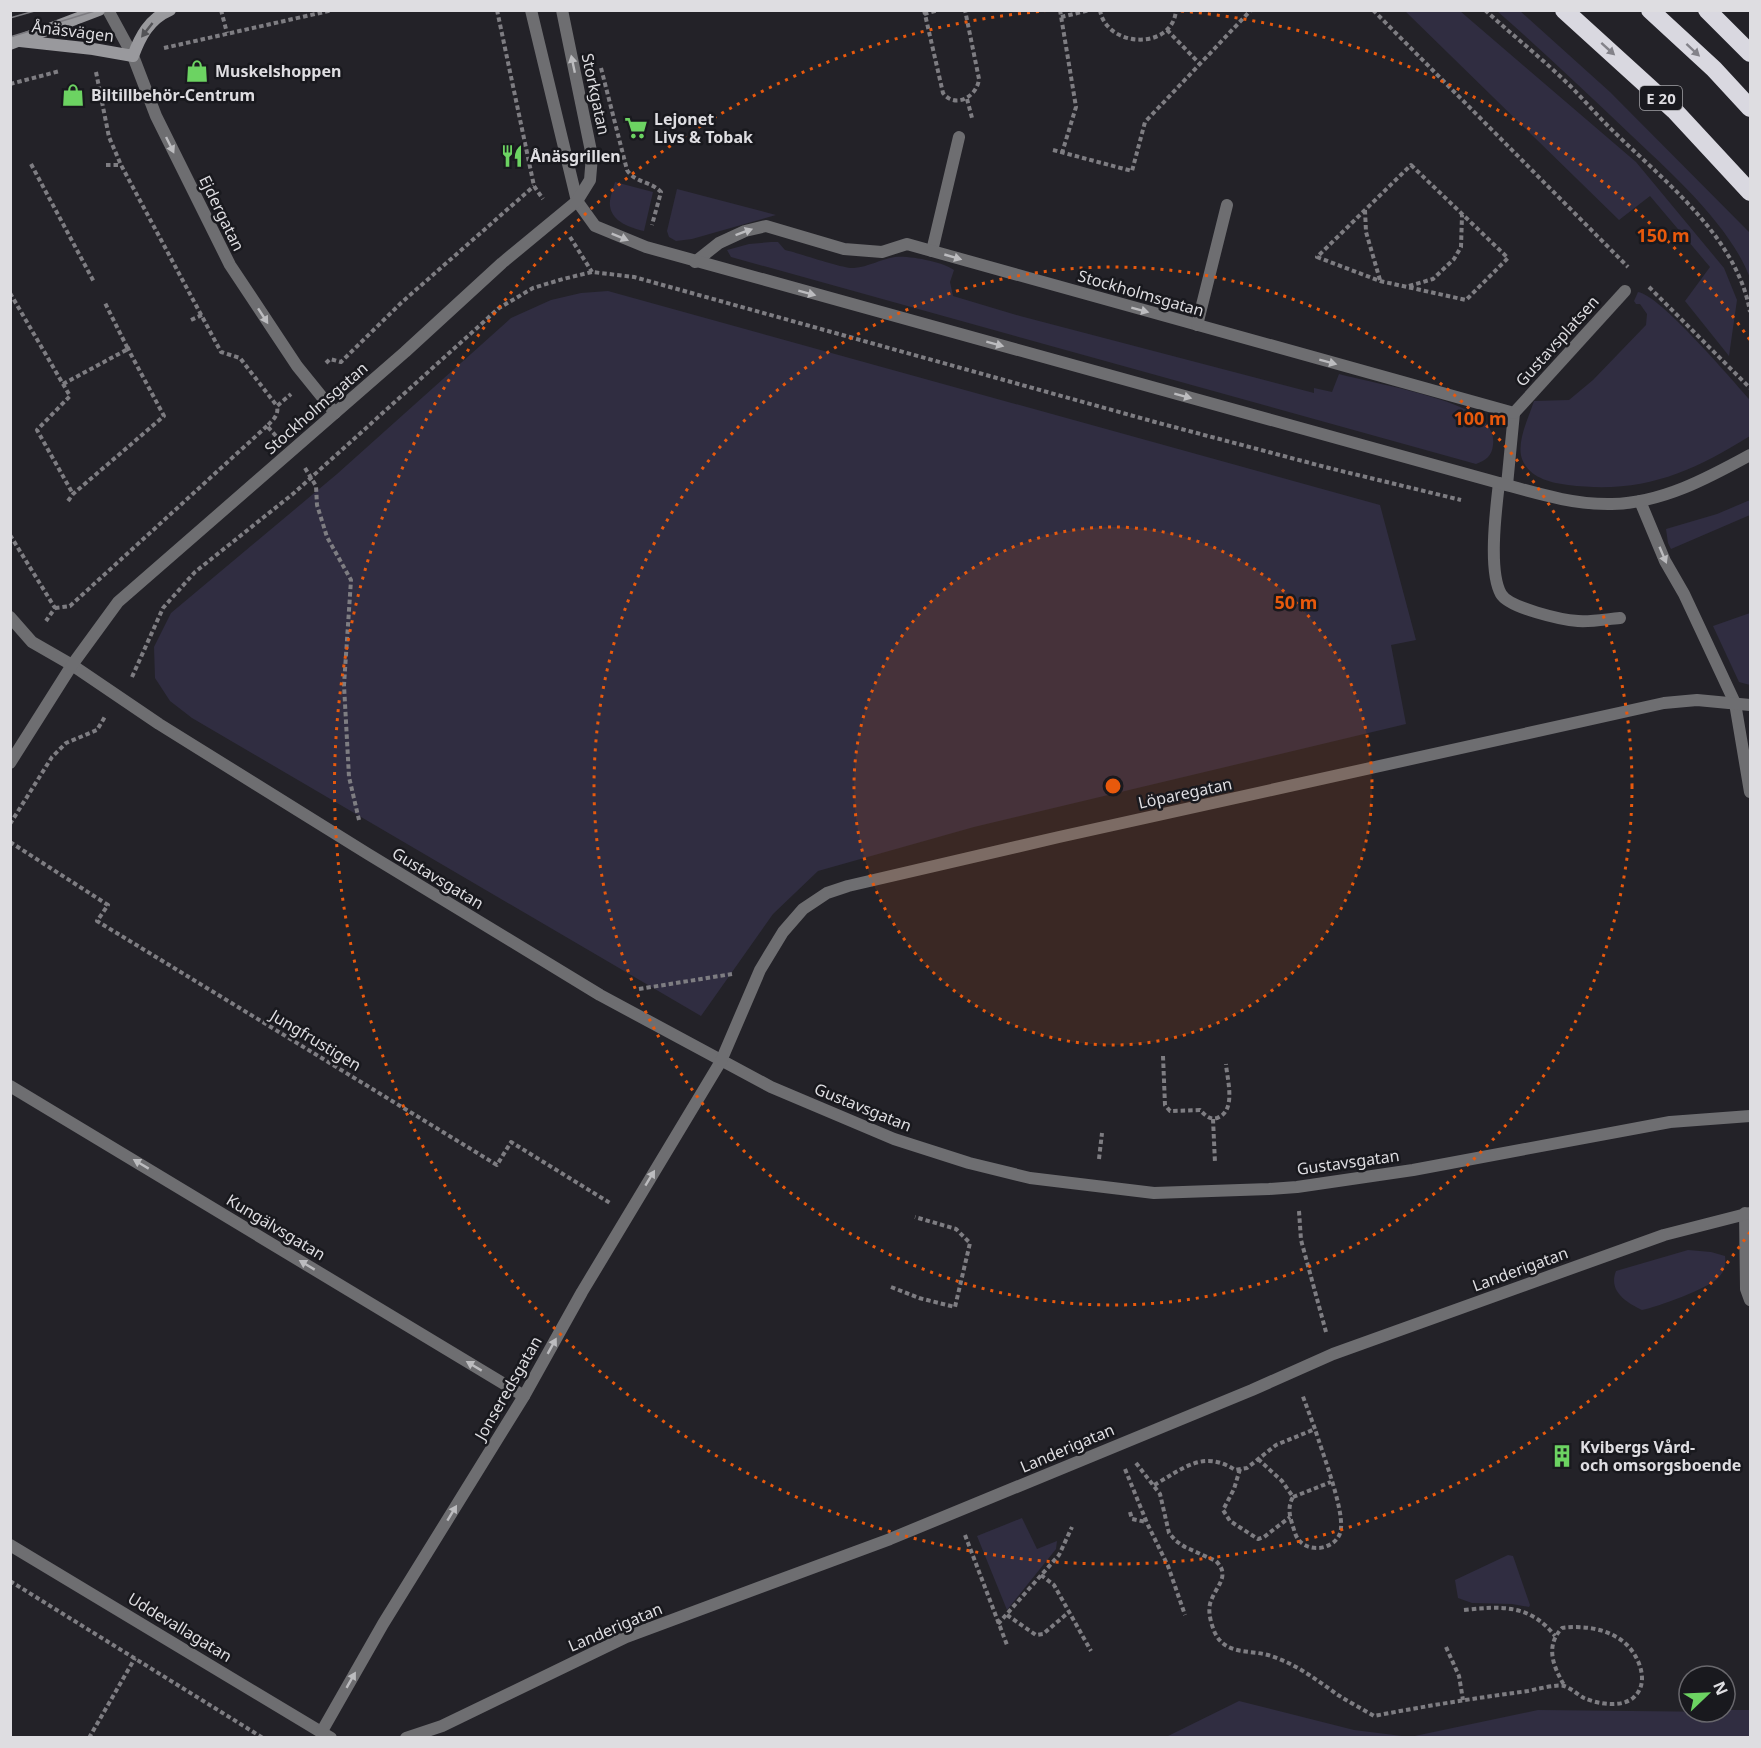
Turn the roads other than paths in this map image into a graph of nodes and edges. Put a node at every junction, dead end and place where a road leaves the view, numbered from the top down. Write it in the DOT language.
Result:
graph roads {
  1 [pos="99,10"];
  2 [pos="108,10"];
  3 [pos="170,10"];
  4 [pos="531,10"];
  5 [pos="562,10"];
  6 [pos="1564,10"];
  7 [pos="1650,10"];
  8 [pos="1707,10"];
  9 [pos="15,43"];
  10 [pos="1750,52"];
  11 [pos="133,56"];
  12 [pos="1750,108"];
  13 [pos="959,137"];
  14 [pos="1750,192"];
  15 [pos="577,201"];
  16 [pos="1227,205"];
  17 [pos="932,251"];
  18 [pos="694,262"];
  19 [pos="1625,291"];
  20 [pos="1197,325"];
  21 [pos="335,413"];
  22 [pos="1514,413"];
  23 [pos="1750,455"];
  24 [pos="1503,484"];
  25 [pos="1640,501"];
  26 [pos="10,617"];
  27 [pos="1620,618"];
  28 [pos="72,665"];
  29 [pos="1735,703"];
  30 [pos="1750,705"];
  31 [pos="10,763"];
  32 [pos="1750,792"];
  33 [pos="721,1060"];
  34 [pos="10,1086"];
  35 [pos="1750,1116"];
  36 [pos="1748,1213"];
  37 [pos="1750,1300"];
  38 [pos="524,1396"];
  39 [pos="10,1545"];
  40 [pos="327,1734"];
  41 [pos="406,1737"];
  1 -- 9 [label="street, Ånäsvägen"];
  2 -- 11 [label="street, Ejdergatan"];
  3 -- 11 [label="street, Ånäsvägen, one-way"];
  4 -- 15 [label="street"];
  15 -- 5 [label="street, Storkgatan, one-way"];
  6 -- 14 [label="highway, E 20, one-way"];
  7 -- 12 [label="highway, one-way"];
  8 -- 10 [label="highway"];
  9 -- 11 [label="street, Ånäsvägen"];
  11 -- 21 [label="street, Ejdergatan, one-way"];
  13 -- 17 [label="street"];
  15 -- 18 [label="street, one-way"];
  15 -- 21 [label="street, Stockholmsgatan"];
  16 -- 20 [label="street"];
  18 -- 17 [label="street, Stockholmsgatan, one-way"];
  17 -- 20 [label="street, Stockholmsgatan, one-way"];
  18 -- 24 [label="street, one-way"];
  19 -- 22 [label="street, Gustavsplatsen"];
  20 -- 22 [label="street, Stockholmsgatan, one-way"];
  21 -- 28 [label="street, Stockholmsgatan"];
  22 -- 24 [label="street"];
  23 -- 25 [label="street"];
  24 -- 25 [label="street"];
  24 -- 27 [label="street"];
  25 -- 29 [label="street, one-way"];
  26 -- 28 [label="street, Gustavsgatan"];
  28 -- 31 [label="street, Stockholmsgatan"];
  28 -- 33 [label="street, Gustavsgatan"];
  29 -- 30 [label="street, Löparegatan"];
  29 -- 32 [label="street"];
  29 -- 33 [label="street, Löparegatan"];
  33 -- 35 [label="street, Gustavsgatan"];
  38 -- 33 [label="street, Jonseredsgatan, one-way"];
  38 -- 34 [label="street, Kungälvsgatan, one-way"];
  36 -- 37 [label="street"];
  36 -- 41 [label="street, Landerigatan"];
  40 -- 38 [label="street, Jonseredsgatan, one-way"];
  39 -- 40 [label="street, Uddevallagatan"];
}
